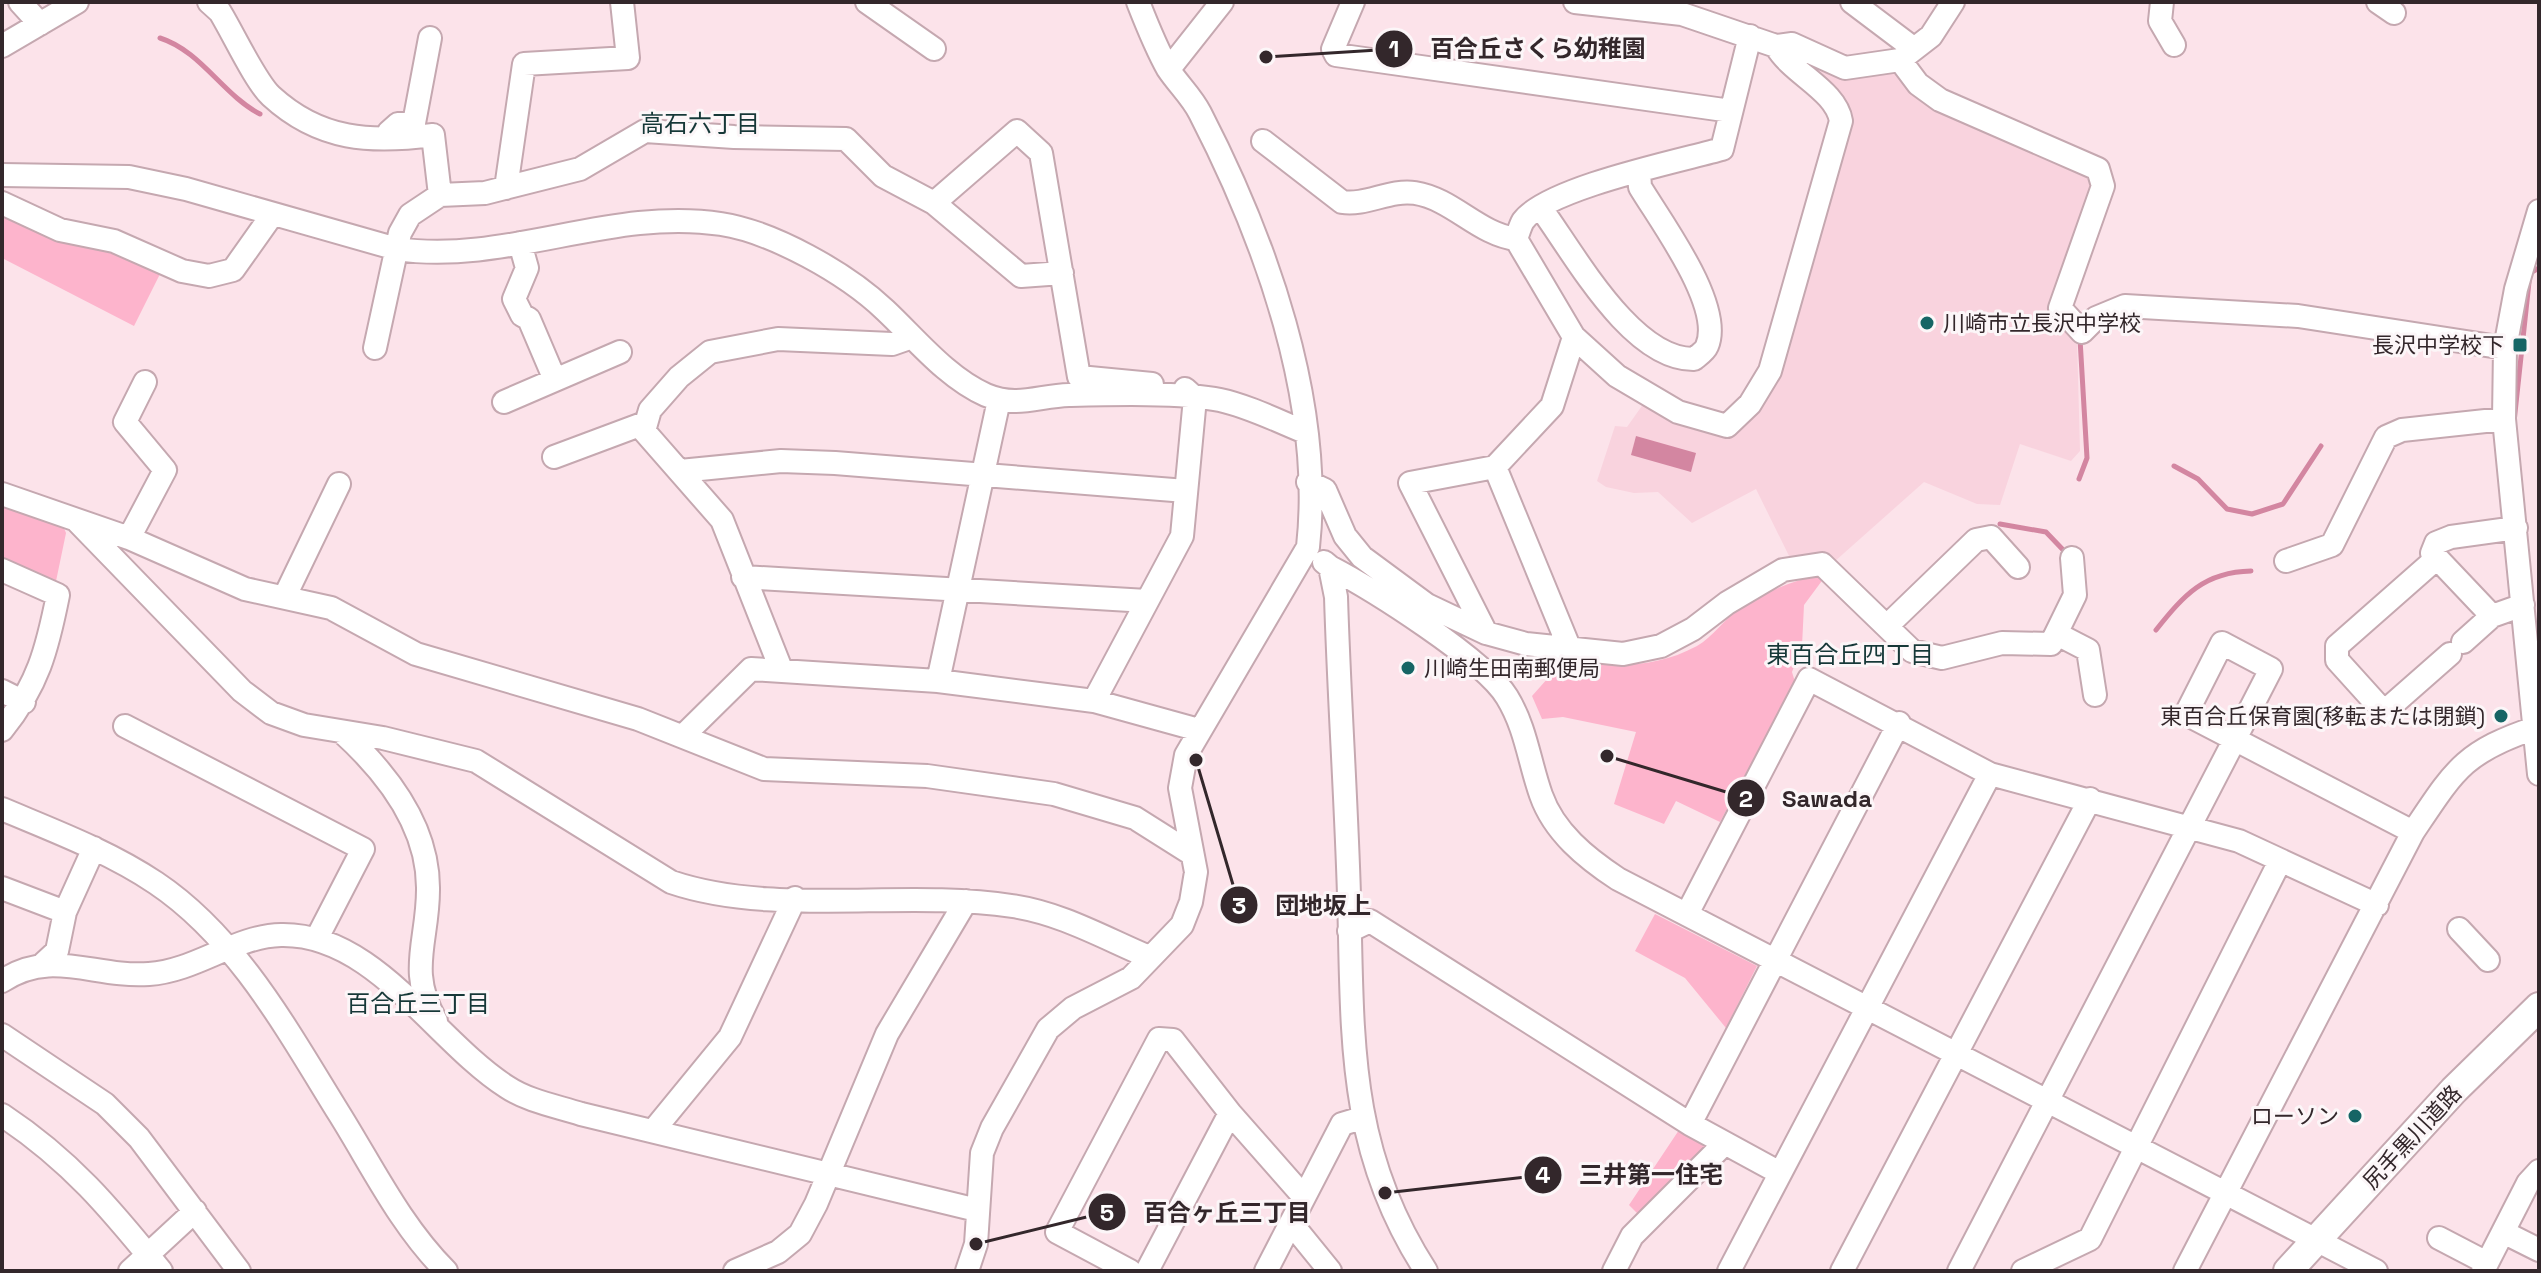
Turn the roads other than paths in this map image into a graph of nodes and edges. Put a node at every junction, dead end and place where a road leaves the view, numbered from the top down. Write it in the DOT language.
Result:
graph roads {
  1 [pos="20,2"];
  2 [pos="77,2"];
  3 [pos="209,2"];
  4 [pos="622,2"];
  5 [pos="867,2"];
  6 [pos="1138,2"];
  7 [pos="1222,2"];
  8 [pos="1353,2"];
  9 [pos="1575,2"];
  10 [pos="1852,2"];
  11 [pos="1953,2"];
  12 [pos="2162,2"];
  13 [pos="40,24"];
  14 [pos="1750,36"];
  15 [pos="430,38"];
  16 [pos="2174,45"];
  17 [pos="2,46"];
  18 [pos="1776,46"];
  19 [pos="934,49"];
  20 [pos="1906,54"];
  21 [pos="1169,69"];
  22 [pos="1731,111"];
  23 [pos="381,141"];
  24 [pos="1263,141"];
  25 [pos="1639,172"];
  26 [pos="2,175"];
  27 [pos="506,188"];
  28 [pos="440,195"];
  29 [pos="2,203"];
  30 [pos="934,203"];
  31 [pos="1540,207"];
  32 [pos="2539,211"];
  33 [pos="272,215"];
  34 [pos="1516,239"];
  35 [pos="520,243"];
  36 [pos="2534,248"];
  37 [pos="397,249"];
  38 [pos="1062,273"];
  39 [pos="912,337"];
  40 [pos="1574,337"];
  41 [pos="375,348"];
  42 [pos="2505,348"];
  43 [pos="620,352"];
  44 [pos="555,380"];
  45 [pos="145,382"];
  46 [pos="1195,398"];
  47 [pos="999,400"];
  48 [pos="504,402"];
  49 [pos="2504,419"];
  50 [pos="645,423"];
  51 [pos="1305,432"];
  52 [pos="554,457"];
  53 [pos="1495,467"];
  54 [pos="680,471"];
  55 [pos="983,476"];
  56 [pos="1308,482"];
  57 [pos="339,484"];
  58 [pos="1186,491"];
  59 [pos="2,494"];
  60 [pos="72,516"];
  61 [pos="2516,528"];
  62 [pos="129,538"];
  63 [pos="1308,547"];
  64 [pos="2013,551"];
  65 [pos="2072,558"];
  66 [pos="2434,560"];
  67 [pos="2286,561"];
  68 [pos="1330,567"];
  69 [pos="2,570"];
  70 [pos="743,577"];
  71 [pos="958,589"];
  72 [pos="285,596"];
  73 [pos="1147,601"];
  74 [pos="2523,605"];
  75 [pos="2492,616"];
  76 [pos="1888,625"];
  77 [pos="1486,633"];
  78 [pos="2057,634"];
  79 [pos="1569,647"];
  80 [pos="781,669"];
  81 [pos="938,681"];
  82 [pos="2,691"];
  83 [pos="2095,695"];
  84 [pos="1094,701"];
  85 [pos="24,702"];
  86 [pos="1899,723"];
  87 [pos="125,726"];
  88 [pos="2535,728"];
  89 [pos="2,730"];
  90 [pos="1199,730"];
  91 [pos="341,731"];
  92 [pos="683,736"];
  93 [pos="1990,774"];
  94 [pos="2539,774"];
  95 [pos="2090,799"];
  96 [pos="2,809"];
  97 [pos="2189,827"];
  98 [pos="2413,832"];
  99 [pos="94,848"];
  100 [pos="1192,854"];
  101 [pos="2280,861"];
  102 [pos="2,888"];
  103 [pos="795,898"];
  104 [pos="966,901"];
  105 [pos="2377,905"];
  106 [pos="65,912"];
  107 [pos="1687,914"];
  108 [pos="2459,929"];
  109 [pos="1349,931"];
  110 [pos="317,938"];
  111 [pos="230,949"];
  112 [pos="1149,957"];
  113 [pos="1776,959"];
  114 [pos="2488,960"];
  115 [pos="44,963"];
  116 [pos="2,981"];
  117 [pos="1868,1006"];
  118 [pos="2531,1016"];
  119 [pos="441,1030"];
  120 [pos="2,1035"];
  121 [pos="1957,1052"];
  122 [pos="2047,1098"];
  123 [pos="1230,1113"];
  124 [pos="2,1115"];
  125 [pos="1362,1118"];
  126 [pos="1690,1124"];
  127 [pos="653,1131"];
  128 [pos="1724,1144"];
  129 [pos="2137,1145"];
  130 [pos="2539,1171"];
  131 [pos="1780,1173"];
  132 [pos="828,1175"];
  133 [pos="2225,1191"];
  134 [pos="1304,1197"];
  135 [pos="977,1210"];
  136 [pos="195,1211"];
  137 [pos="1291,1223"];
  138 [pos="2503,1232"];
  139 [pos="2439,1238"];
  140 [pos="2318,1240"];
  141 [pos="2539,1250"];
  142 [pos="154,1263"];
  143 [pos="2485,1267"];
  144 [pos="130,1271"];
  145 [pos="239,1271"];
  146 [pos="446,1271"];
  147 [pos="735,1271"];
  148 [pos="967,1271"];
  149 [pos="1130,1271"];
  150 [pos="1147,1271"];
  151 [pos="1266,1271"];
  152 [pos="1330,1271"];
  153 [pos="1426,1271"];
  154 [pos="1614,1271"];
  155 [pos="1729,1271"];
  156 [pos="1842,1271"];
  157 [pos="1959,1271"];
  158 [pos="2023,1271"];
  159 [pos="2185,1271"];
  160 [pos="2288,1271"];
  161 [pos="2376,1271"];
  1 -- 13 [label="street"];
  2 -- 13 [label="street"];
  3 -- 23 [label="street"];
  4 -- 27 [label="street"];
  5 -- 19 [label="street"];
  6 -- 21 [label="street"];
  7 -- 21 [label="street"];
  8 -- 22 [label="street"];
  9 -- 14 [label="street"];
  10 -- 20 [label="street"];
  11 -- 20 [label="street"];
  12 -- 16 [label="street"];
  13 -- 17 [label="street"];
  14 -- 18 [label="street"];
  14 -- 22 [label="street"];
  15 -- 23 [label="street"];
  18 -- 20 [label="street"];
  18 -- 40 [label="street"];
  20 -- 42 [label="street"];
  21 -- 51 [label="street"];
  22 -- 25 [label="street"];
  23 -- 28 [label="street"];
  24 -- 34 [label="street"];
  25 -- 31 [label="street"];
  25 -- 31 [label="street"];
  26 -- 33 [label="street"];
  27 -- 28 [label="street"];
  27 -- 30 [label="street"];
  28 -- 37 [label="street"];
  29 -- 33 [label="street"];
  30 -- 38 [label="street"];
  30 -- 38 [label="street"];
  31 -- 34 [label="street"];
  32 -- 36 [label="street"];
  33 -- 37 [label="street"];
  34 -- 40 [label="street"];
  35 -- 37 [label="street"];
  35 -- 39 [label="street"];
  35 -- 44 [label="street"];
  36 -- 42 [label="street"];
  37 -- 41 [label="street"];
  38 -- 46 [label="street"];
  39 -- 47 [label="street"];
  39 -- 50 [label="street"];
  40 -- 53 [label="street"];
  42 -- 49 [label="street"];
  43 -- 44 [label="street"];
  44 -- 48 [label="street"];
  45 -- 62 [label="street"];
  46 -- 47 [label="street"];
  46 -- 51 [label="street"];
  46 -- 58 [label="street"];
  47 -- 55 [label="street"];
  49 -- 61 [label="street"];
  49 -- 67 [label="street"];
  50 -- 52 [label="street"];
  50 -- 54 [label="street"];
  51 -- 56 [label="street"];
  53 -- 77 [label="street"];
  53 -- 79 [label="street"];
  54 -- 55 [label="street"];
  54 -- 70 [label="street"];
  55 -- 58 [label="street"];
  55 -- 71 [label="street"];
  56 -- 63 [label="street"];
  56 -- 77 [label="street"];
  57 -- 72 [label="street"];
  58 -- 73 [label="street"];
  59 -- 60 [label="street"];
  60 -- 62 [label="street"];
  60 -- 91 [label="street"];
  61 -- 66 [label="street"];
  61 -- 74 [label="street"];
  62 -- 72 [label="street"];
  63 -- 68 [label="street"];
  63 -- 90 [label="street"];
  64 -- 76 [label="street"];
  65 -- 78 [label="street"];
  66 -- 75 [label="street"];
  66 -- 75 [label="street"];
  68 -- 107 [label="street"];
  68 -- 109 [label="street"];
  69 -- 85 [label="street"];
  70 -- 71 [label="street"];
  70 -- 80 [label="street"];
  71 -- 73 [label="street"];
  71 -- 81 [label="street"];
  72 -- 92 [label="street"];
  73 -- 84 [label="street"];
  74 -- 75 [label="street"];
  74 -- 88 [label="street"];
  76 -- 78 [label="street"];
  76 -- 79 [label="street"];
  77 -- 79 [label="street"];
  78 -- 83 [label="street"];
  80 -- 81 [label="street"];
  80 -- 92 [label="street"];
  81 -- 84 [label="street"];
  82 -- 85 [label="street"];
  84 -- 90 [label="street"];
  85 -- 89 [label="street"];
  86 -- 93 [label="street"];
  86 -- 107 [label="street"];
  86 -- 113 [label="street"];
  87 -- 110 [label="street"];
  88 -- 94 [label="street"];
  88 -- 98 [label="street"];
  90 -- 100 [label="street"];
  91 -- 103 [label="street"];
  91 -- 119 [label="street"];
  92 -- 100 [label="street"];
  93 -- 95 [label="street"];
  93 -- 117 [label="street"];
  95 -- 97 [label="street"];
  95 -- 121 [label="street"];
  96 -- 99 [label="street"];
  97 -- 98 [label="street"];
  97 -- 101 [label="street"];
  97 -- 122 [label="street"];
  98 -- 105 [label="street"];
  99 -- 106 [label="street"];
  99 -- 111 [label="street"];
  100 -- 112 [label="street"];
  101 -- 105 [label="street"];
  101 -- 129 [label="street"];
  102 -- 106 [label="street"];
  103 -- 104 [label="street"];
  103 -- 127 [label="street"];
  104 -- 112 [label="street"];
  104 -- 132 [label="street"];
  105 -- 133 [label="street"];
  106 -- 115 [label="street"];
  107 -- 113 [label="street"];
  108 -- 114 [label="street"];
  109 -- 125 [label="street"];
  109 -- 126 [label="street"];
  110 -- 111 [label="street"];
  110 -- 119 [label="street"];
  111 -- 115 [label="street"];
  111 -- 146 [label="street"];
  112 -- 135 [label="street"];
  113 -- 117 [label="street"];
  113 -- 126 [label="street"];
  115 -- 116 [label="street"];
  117 -- 121 [label="street"];
  117 -- 131 [label="street"];
  118 -- 140 [label="main road, 尻手黒川道路"];
  119 -- 127 [label="street"];
  120 -- 136 [label="street"];
  121 -- 122 [label="street"];
  121 -- 156 [label="street"];
  122 -- 129 [label="street"];
  122 -- 157 [label="street"];
  123 -- 134 [label="street"];
  123 -- 149 [label="street"];
  123 -- 150 [label="street"];
  124 -- 142 [label="street"];
  125 -- 134 [label="street"];
  125 -- 153 [label="street"];
  126 -- 128 [label="street"];
  127 -- 132 [label="street"];
  128 -- 131 [label="street"];
  128 -- 154 [label="street"];
  129 -- 133 [label="street"];
  129 -- 158 [label="street"];
  130 -- 138 [label="street"];
  131 -- 155 [label="street"];
  132 -- 135 [label="street"];
  132 -- 147 [label="street"];
  133 -- 140 [label="street"];
  133 -- 159 [label="street"];
  134 -- 137 [label="street"];
  135 -- 148 [label="street"];
  136 -- 142 [label="street"];
  136 -- 145 [label="street"];
  137 -- 151 [label="street"];
  137 -- 152 [label="street"];
  138 -- 141 [label="street"];
  138 -- 143 [label="street"];
  139 -- 143 [label="street"];
  140 -- 160 [label="main road, 尻手黒川道路"];
  140 -- 161 [label="street"];
  142 -- 144 [label="street"];
}
